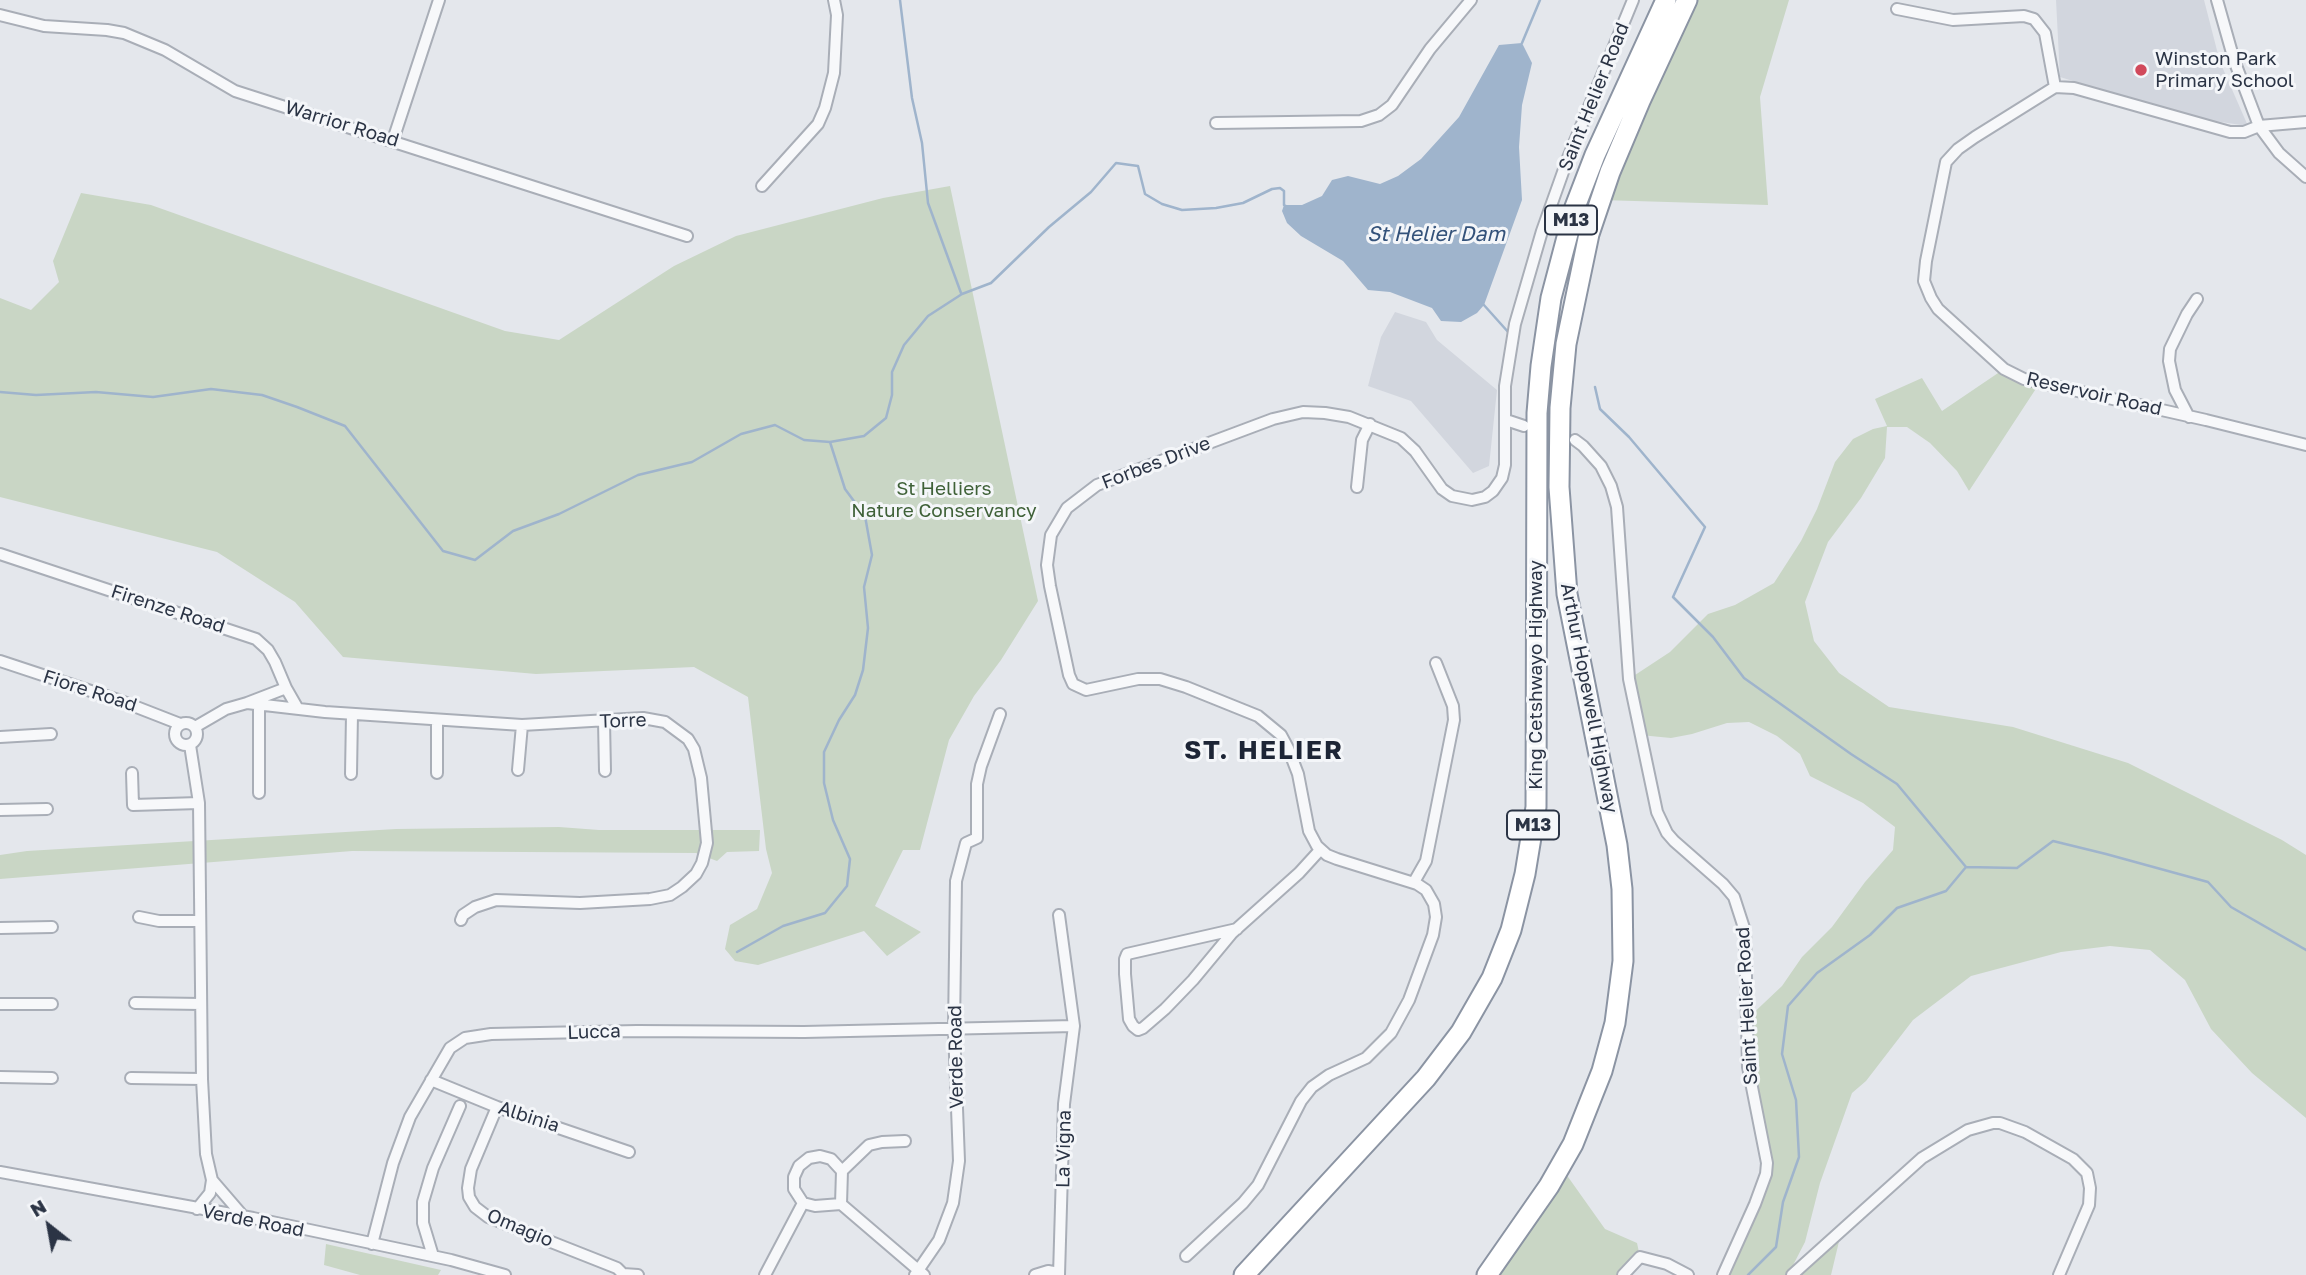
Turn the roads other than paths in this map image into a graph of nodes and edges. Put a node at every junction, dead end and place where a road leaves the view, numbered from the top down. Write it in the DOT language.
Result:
graph roads {
  1 [pos="439,0"];
  2 [pos="834,0"];
  3 [pos="1471,0"];
  4 [pos="1633,0"];
  5 [pos="1666,0"];
  6 [pos="1687,0"];
  7 [pos="2217,0"];
  8 [pos="1897,9"];
  9 [pos="0,15"];
  10 [pos="2055,87"];
  11 [pos="2306,122"];
  12 [pos="1216,123"];
  13 [pos="2259,125"];
  14 [pos="393,140"];
  15 [pos="2306,177"];
  16 [pos="762,186"];
  17 [pos="687,236"];
  18 [pos="2197,299"];
  19 [pos="2189,416"];
  20 [pos="1506,420"];
  21 [pos="1370,424"];
  22 [pos="1524,426"];
  23 [pos="1575,440"];
  24 [pos="2306,446"];
  25 [pos="1357,487"];
  26 [pos="1562,551"];
  27 [pos="0,554"];
  28 [pos="0,661"];
  29 [pos="1436,663"];
  30 [pos="286,688"];
  31 [pos="259,701"];
  32 [pos="298,709"];
  33 [pos="352,714"];
  34 [pos="1000,714"];
  35 [pos="437,720"];
  36 [pos="604,721"];
  37 [pos="180,724"];
  38 [pos="522,725"];
  39 [pos="195,727"];
  40 [pos="51,734"];
  41 [pos="0,737"];
  42 [pos="190,745"];
  43 [pos="518,770"];
  44 [pos="605,771"];
  45 [pos="132,773"];
  46 [pos="351,774"];
  47 [pos="437,774"];
  48 [pos="260,793"];
  49 [pos="199,803"];
  50 [pos="47,809"];
  51 [pos="0,810"];
  52 [pos="1321,850"];
  53 [pos="1413,882"];
  54 [pos="1059,915"];
  55 [pos="139,917"];
  56 [pos="461,919"];
  57 [pos="200,921"];
  58 [pos="0,928"];
  59 [pos="52,928"];
  60 [pos="1237,929"];
  61 [pos="0,1003"];
  62 [pos="135,1003"];
  63 [pos="52,1004"];
  64 [pos="201,1004"];
  65 [pos="1074,1027"];
  66 [pos="954,1029"];
  67 [pos="0,1077"];
  68 [pos="131,1078"];
  69 [pos="52,1079"];
  70 [pos="202,1079"];
  71 [pos="431,1080"];
  72 [pos="460,1106"];
  73 [pos="497,1107"];
  74 [pos="905,1141"];
  75 [pos="629,1152"];
  76 [pos="842,1171"];
  77 [pos="0,1172"];
  78 [pos="212,1180"];
  79 [pos="803,1203"];
  80 [pos="841,1204"];
  81 [pos="197,1209"];
  82 [pos="243,1216"];
  83 [pos="372,1244"];
  84 [pos="433,1256"];
  85 [pos="1186,1256"];
  86 [pos="919,1273"];
  87 [pos="1059,1274"];
  88 [pos="505,1275"];
  89 [pos="624,1275"];
  90 [pos="638,1275"];
  91 [pos="765,1275"];
  92 [pos="1035,1275"];
  93 [pos="1244,1275"];
  94 [pos="1487,1275"];
  95 [pos="1623,1275"];
  96 [pos="1688,1275"];
  97 [pos="1723,1275"];
  98 [pos="1792,1275"];
  99 [pos="2059,1275"];
  1 -- 14 [label="street"];
  2 -- 16 [label="street"];
  3 -- 12 [label="street"];
  4 -- 20 [label="street, Saint Helier Road"];
  5 -- 93 [label="highway, King Cetshwayo Highway / M13"];
  6 -- 26 [label="highway, King Cetshwayo Highway / M13"];
  7 -- 13 [label="street"];
  8 -- 10 [label="street"];
  9 -- 14 [label="street, Warrior Road"];
  10 -- 13 [label="street"];
  10 -- 19 [label="street, Reservoir Road"];
  11 -- 13 [label="street"];
  13 -- 15 [label="street"];
  14 -- 17 [label="street, Warrior Road"];
  18 -- 19 [label="street"];
  19 -- 24 [label="street, Reservoir Road"];
  20 -- 21 [label="street, Forbes Drive"];
  20 -- 22 [label="street"];
  21 -- 25 [label="street"];
  21 -- 52 [label="street, Forbes Drive"];
  23 -- 97 [label="street, Saint Helier Road"];
  26 -- 94 [label="highway, Arthur Hopewell Highway / M13"];
  27 -- 30 [label="street, Firenze Road"];
  28 -- 37 [label="street, Fiore Road"];
  29 -- 53 [label="street"];
  30 -- 31 [label="street"];
  30 -- 32 [label="street, Firenze Road"];
  31 -- 32 [label="street, Torre"];
  31 -- 39 [label="street"];
  31 -- 48 [label="street"];
  32 -- 33 [label="street, Torre"];
  33 -- 35 [label="street, Torre"];
  33 -- 46 [label="street"];
  34 -- 66 [label="street, Verde Road"];
  35 -- 38 [label="street, Torre"];
  35 -- 47 [label="street"];
  36 -- 38 [label="street, Torre"];
  36 -- 44 [label="street"];
  36 -- 56 [label="street, Torre"];
  37 -- 39 [label="street, Fiore Road"];
  37 -- 42 [label="street"];
  38 -- 43 [label="street"];
  39 -- 42 [label="street"];
  40 -- 41 [label="street"];
  42 -- 49 [label="street"];
  45 -- 49 [label="street"];
  49 -- 57 [label="street"];
  50 -- 51 [label="street"];
  52 -- 53 [label="street"];
  52 -- 60 [label="street"];
  53 -- 85 [label="street"];
  54 -- 65 [label="street, La Vigna"];
  55 -- 57 [label="street"];
  57 -- 64 [label="street"];
  58 -- 59 [label="street"];
  60 -- 60 [label="street"];
  61 -- 63 [label="street"];
  62 -- 64 [label="street"];
  64 -- 70 [label="street"];
  65 -- 66 [label="street"];
  65 -- 87 [label="street, La Vigna"];
  66 -- 71 [label="street, Lucca"];
  66 -- 86 [label="street, Verde Road"];
  67 -- 69 [label="street"];
  68 -- 70 [label="street"];
  70 -- 78 [label="street"];
  71 -- 73 [label="street, Albinia"];
  71 -- 83 [label="street, Lucca"];
  72 -- 84 [label="street"];
  73 -- 75 [label="street, Albinia"];
  73 -- 89 [label="street, Omagio"];
  74 -- 76 [label="street"];
  76 -- 79 [label="street"];
  76 -- 80 [label="street"];
  77 -- 81 [label="street, Verde Road"];
  78 -- 81 [label="street"];
  78 -- 82 [label="street"];
  79 -- 80 [label="street"];
  79 -- 91 [label="street"];
  80 -- 86 [label="street"];
  81 -- 82 [label="street, Verde Road"];
  82 -- 83 [label="street, Verde Road"];
  83 -- 84 [label="street, Verde Road"];
  84 -- 88 [label="street, Verde Road"];
  87 -- 92 [label="street, La Vigna"];
  89 -- 90 [label="street"];
  95 -- 96 [label="street"];
  98 -- 99 [label="street"];
}
